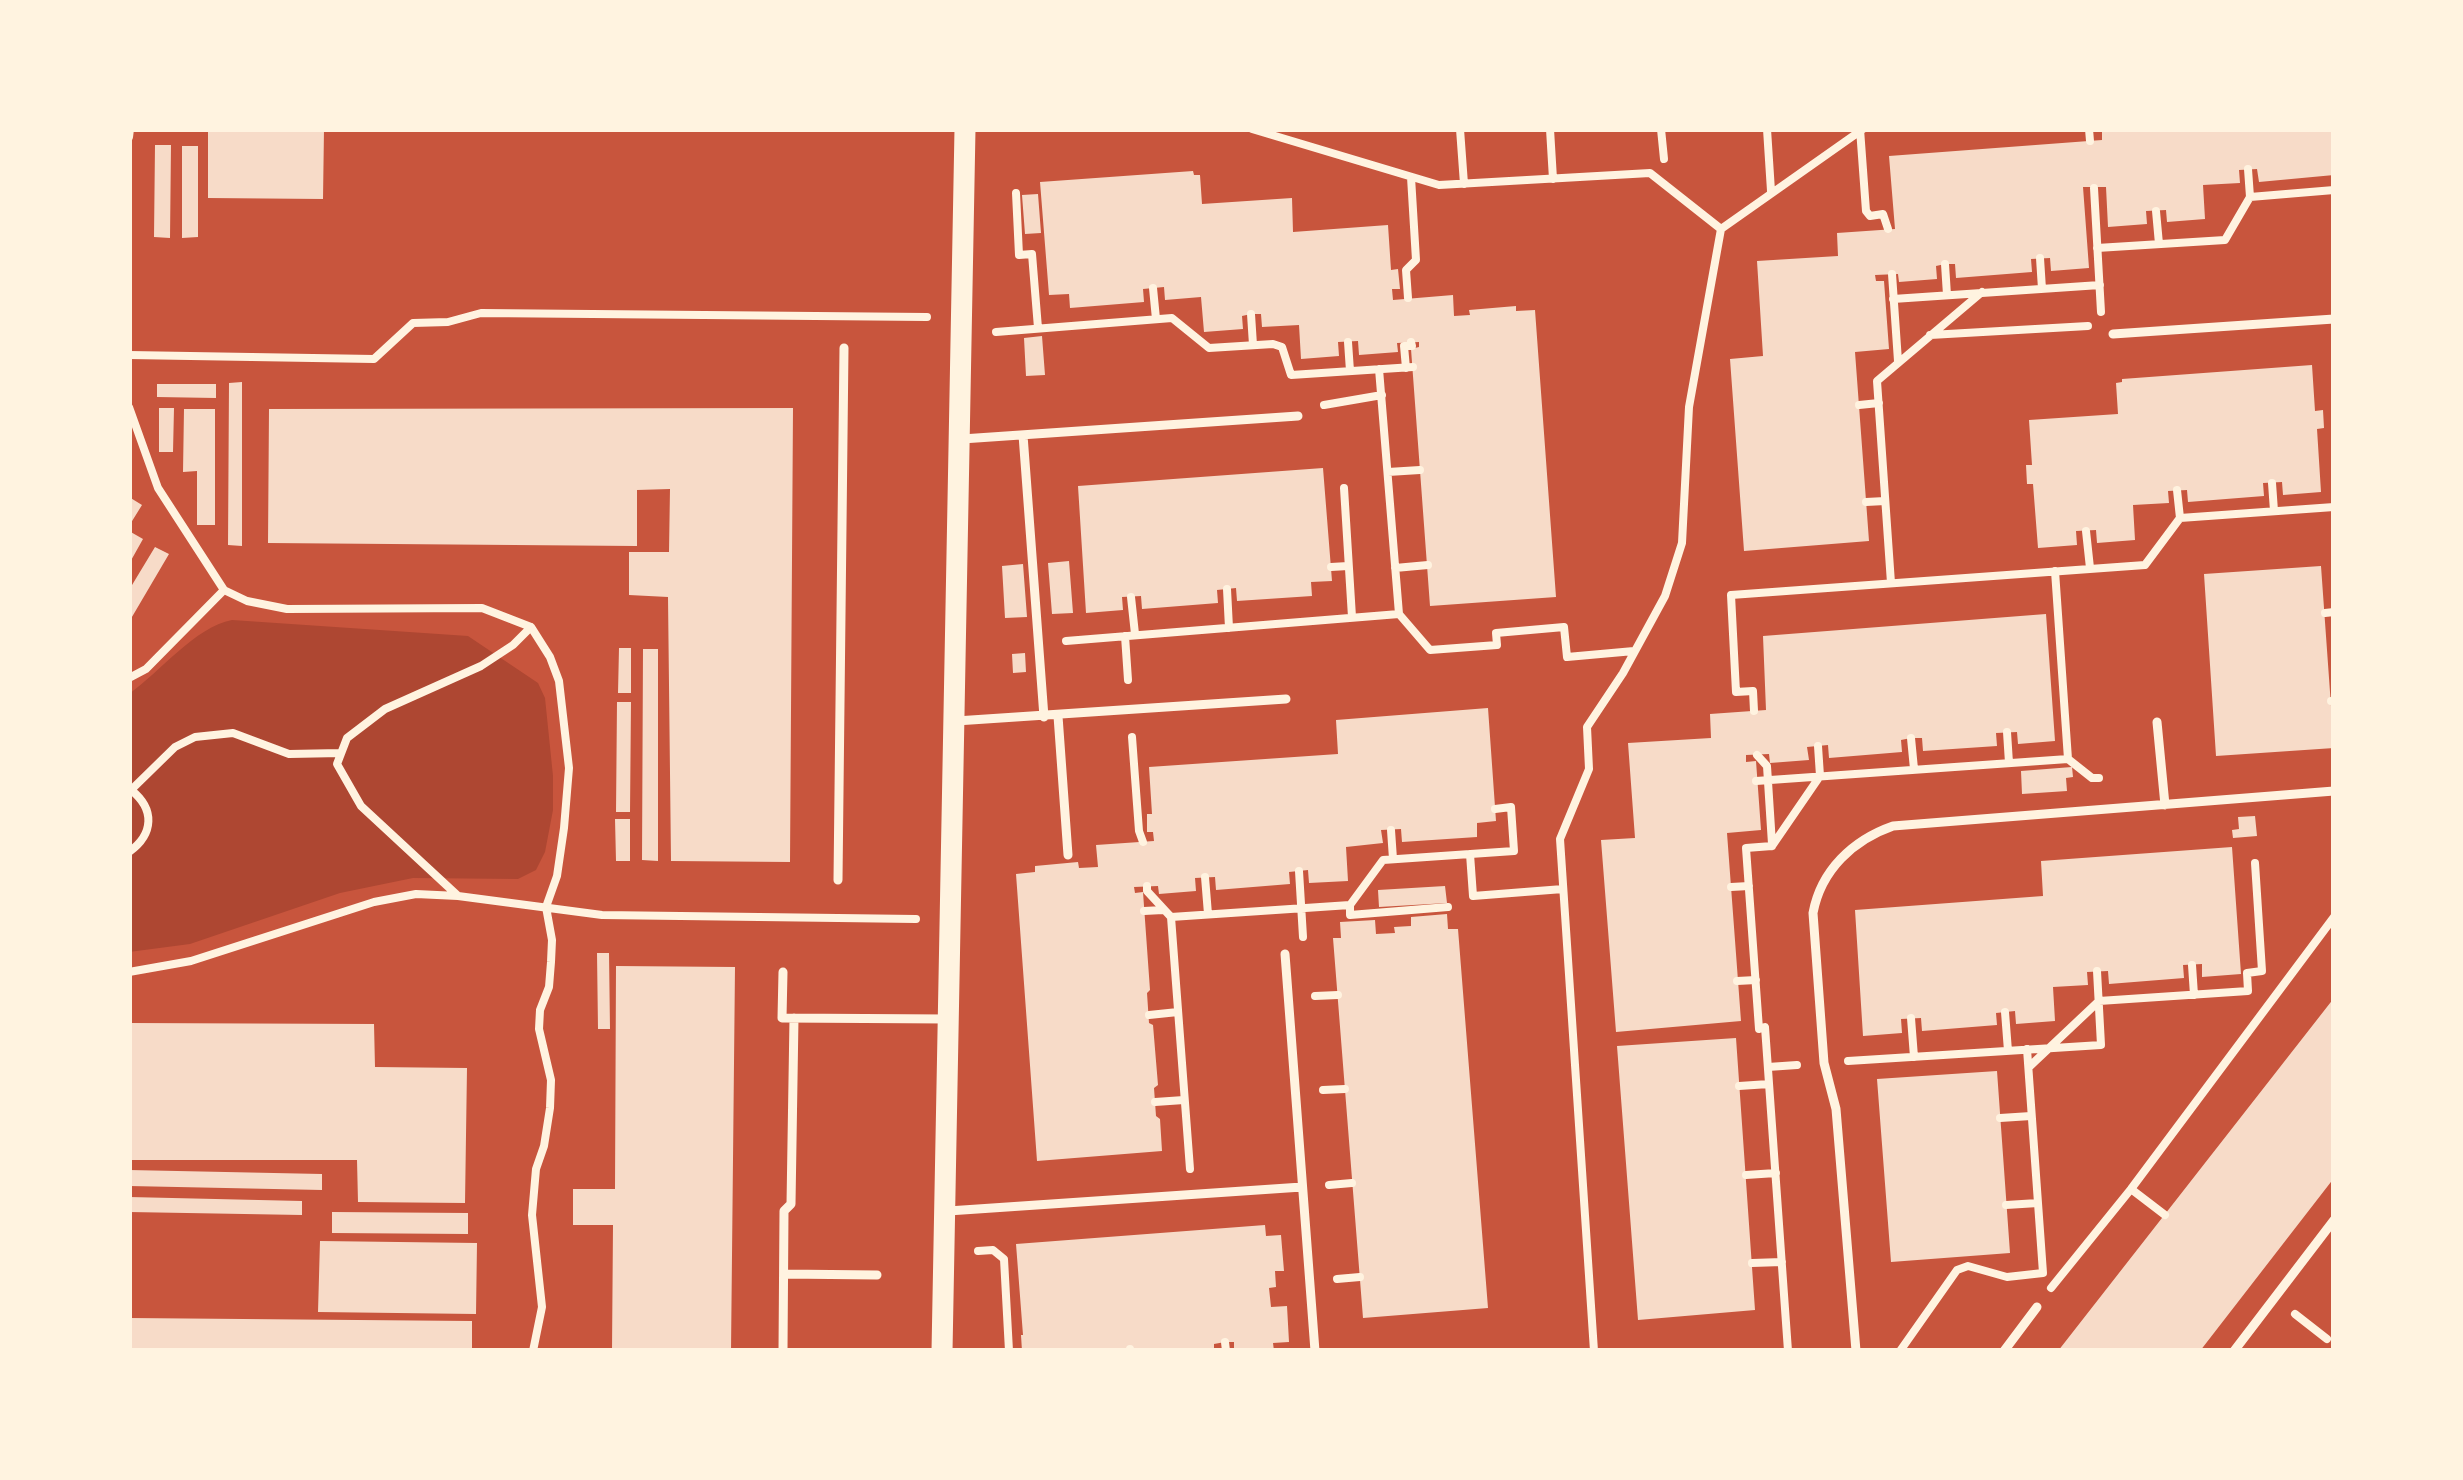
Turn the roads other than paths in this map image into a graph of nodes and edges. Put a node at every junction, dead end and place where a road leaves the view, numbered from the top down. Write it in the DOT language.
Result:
graph roads {
  1 [pos="964,129"];
  2 [pos="2334,319"];
  3 [pos="2113,334"];
  4 [pos="844,349"];
  5 [pos="1298,416"];
  6 [pos="1023,435"];
  7 [pos="959,439"];
  8 [pos="1286,699"];
  9 [pos="1058,716"];
  10 [pos="1044,717"];
  11 [pos="954,721"];
  12 [pos="2157,722"];
  13 [pos="2334,791"];
  14 [pos="2165,805"];
  15 [pos="1068,855"];
  16 [pos="838,880"];
  17 [pos="1285,954"];
  18 [pos="783,972"];
  19 [pos="794,1018"];
  20 [pos="949,1019"];
  21 [pos="1302,1186"];
  22 [pos="945,1211"];
  23 [pos="2334,1220"];
  24 [pos="784,1274"];
  25 [pos="877,1275"];
  26 [pos="2037,1307"];
  27 [pos="784,1351"];
  28 [pos="943,1351"];
  29 [pos="1315,1351"];
  30 [pos="1856,1351"];
  31 [pos="2004,1351"];
  32 [pos="2234,1351"];
  1 -- 7 [label="street"];
  2 -- 3 [label="lane"];
  4 -- 16 [label="lane"];
  5 -- 6 [label="lane"];
  6 -- 7 [label="lane"];
  6 -- 10 [label="lane"];
  7 -- 11 [label="street"];
  8 -- 9 [label="lane"];
  9 -- 10 [label="lane"];
  9 -- 15 [label="lane"];
  10 -- 11 [label="lane"];
  11 -- 20 [label="street"];
  12 -- 14 [label="lane"];
  13 -- 14 [label="lane"];
  14 -- 30 [label="lane"];
  17 -- 21 [label="lane"];
  18 -- 19 [label="lane"];
  19 -- 20 [label="lane"];
  19 -- 24 [label="lane"];
  20 -- 22 [label="street"];
  21 -- 22 [label="lane"];
  21 -- 29 [label="lane"];
  22 -- 28 [label="street"];
  23 -- 32 [label="lane"];
  24 -- 25 [label="lane"];
  24 -- 27 [label="lane"];
  26 -- 31 [label="lane"];
}
